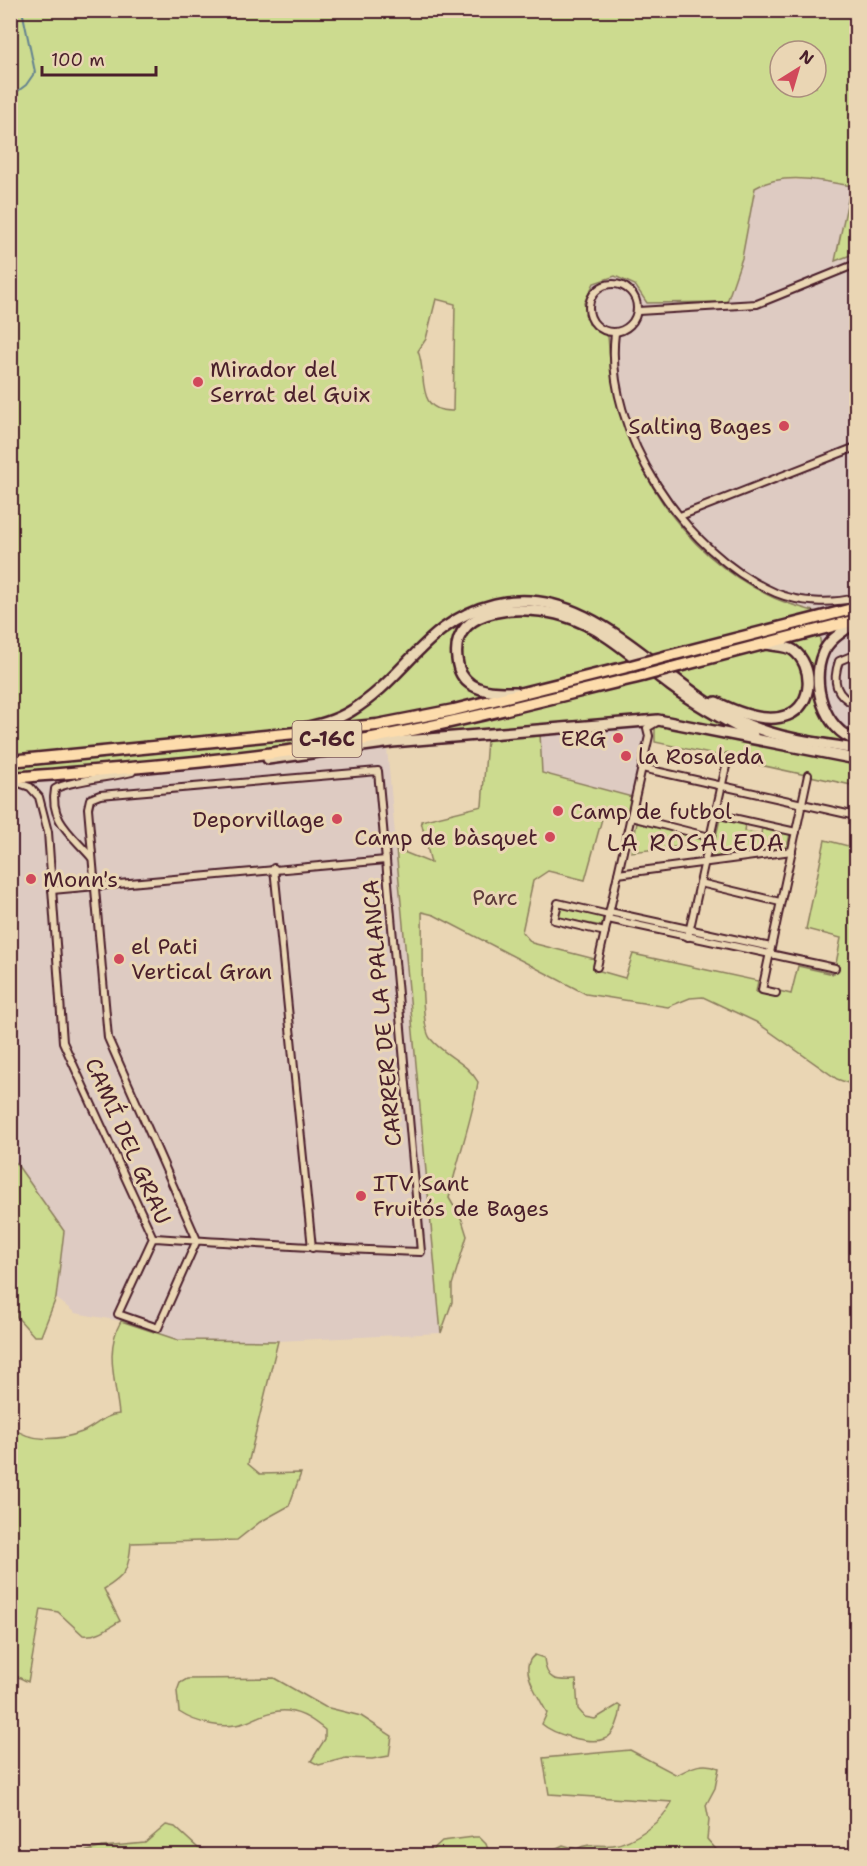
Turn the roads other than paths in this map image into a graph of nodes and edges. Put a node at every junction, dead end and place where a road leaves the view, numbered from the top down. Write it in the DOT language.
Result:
graph roads {
  1 [pos="856,264"];
  2 [pos="638,311"];
  3 [pos="615,333"];
  4 [pos="856,447"];
  5 [pos="680,516"];
  6 [pos="856,598"];
  7 [pos="856,608"];
  8 [pos="856,615"];
  9 [pos="856,621"];
  10 [pos="766,644"];
  11 [pos="856,654"];
  12 [pos="674,661"];
  13 [pos="637,671"];
  14 [pos="688,689"];
  15 [pos="534,692"];
  16 [pos="856,705"];
  17 [pos="660,721"];
  18 [pos="261,737"];
  19 [pos="764,740"];
  20 [pos="856,740"];
  21 [pos="856,749"];
  22 [pos="728,757"];
  23 [pos="856,759"];
  24 [pos="10,761"];
  25 [pos="642,768"];
  26 [pos="138,770"];
  27 [pos="378,771"];
  28 [pos="808,774"];
  29 [pos="11,777"];
  30 [pos="722,786"];
  31 [pos="802,804"];
  32 [pos="716,814"];
  33 [pos="856,816"];
  34 [pos="631,817"];
  35 [pos="795,832"];
  36 [pos="710,837"];
  37 [pos="792,850"];
  38 [pos="92,857"];
  39 [pos="386,860"];
  40 [pos="705,862"];
  41 [pos="274,868"];
  42 [pos="618,874"];
  43 [pos="700,883"];
  44 [pos="94,885"];
  45 [pos="52,890"];
  46 [pos="780,902"];
  47 [pos="609,915"];
  48 [pos="605,932"];
  49 [pos="689,933"];
  50 [pos="771,947"];
  51 [pos="769,954"];
  52 [pos="597,967"];
  53 [pos="835,968"];
  54 [pos="776,993"];
  55 [pos="153,1238"];
  56 [pos="197,1240"];
  57 [pos="312,1248"];
  1 -- 2 [label="street"];
  2 -- 3 [label="street"];
  2 -- 3 [label="street"];
  3 -- 5 [label="street"];
  4 -- 5 [label="street"];
  5 -- 6 [label="street"];
  7 -- 12 [label="main road, C-16C"];
  8 -- 12 [label="main road, C-16C"];
  9 -- 10 [label="main road"];
  9 -- 20 [label="main road"];
  10 -- 12 [label="main road"];
  10 -- 14 [label="main road"];
  11 -- 16 [label="street"];
  12 -- 13 [label="main road, C-16C, bridge"];
  13 -- 15 [label="main road, C-16C"];
  13 -- 29 [label="main road, C-16C"];
  14 -- 18 [label="main road"];
  14 -- 21 [label="main road"];
  15 -- 18 [label="main road, C-16C"];
  15 -- 19 [label="main road"];
  17 -- 19 [label="main road"];
  17 -- 25 [label="street"];
  17 -- 26 [label="main road"];
  18 -- 24 [label="main road, C-16C"];
  19 -- 23 [label="main road"];
  22 -- 30 [label="street"];
  25 -- 30 [label="street"];
  25 -- 34 [label="street"];
  26 -- 29 [label="main road"];
  26 -- 38 [label="street"];
  27 -- 38 [label="street, CAMÍ DEL GRAU"];
  27 -- 39 [label="street, CARRER DE LA PALANCA"];
  28 -- 31 [label="street"];
  29 -- 45 [label="street, CAMÍ DEL GRAU"];
  30 -- 31 [label="street"];
  30 -- 32 [label="street"];
  31 -- 33 [label="street"];
  31 -- 35 [label="street"];
  32 -- 35 [label="street"];
  32 -- 36 [label="street"];
  34 -- 36 [label="street"];
  34 -- 42 [label="street"];
  35 -- 37 [label="street"];
  36 -- 40 [label="street"];
  37 -- 40 [label="street"];
  37 -- 46 [label="street"];
  38 -- 44 [label="street, CAMÍ DEL GRAU"];
  39 -- 41 [label="street"];
  39 -- 57 [label="street, CARRER DE LA PALANCA"];
  40 -- 42 [label="street"];
  40 -- 43 [label="street"];
  41 -- 44 [label="street"];
  41 -- 57 [label="street"];
  42 -- 47 [label="street"];
  43 -- 46 [label="street"];
  43 -- 49 [label="street"];
  44 -- 45 [label="street"];
  44 -- 56 [label="street, CAMÍ DEL GRAU"];
  45 -- 55 [label="street, CAMÍ DEL GRAU"];
  46 -- 50 [label="street"];
  47 -- 48 [label="street"];
  47 -- 48 [label="street"];
  47 -- 49 [label="street"];
  48 -- 52 [label="street"];
  49 -- 50 [label="street"];
  49 -- 51 [label="street"];
  50 -- 51 [label="street"];
  51 -- 53 [label="street"];
  51 -- 54 [label="street"];
  55 -- 56 [label="street"];
  55 -- 56 [label="street, CAMÍ DEL GRAU"];
  56 -- 57 [label="street"];
}
